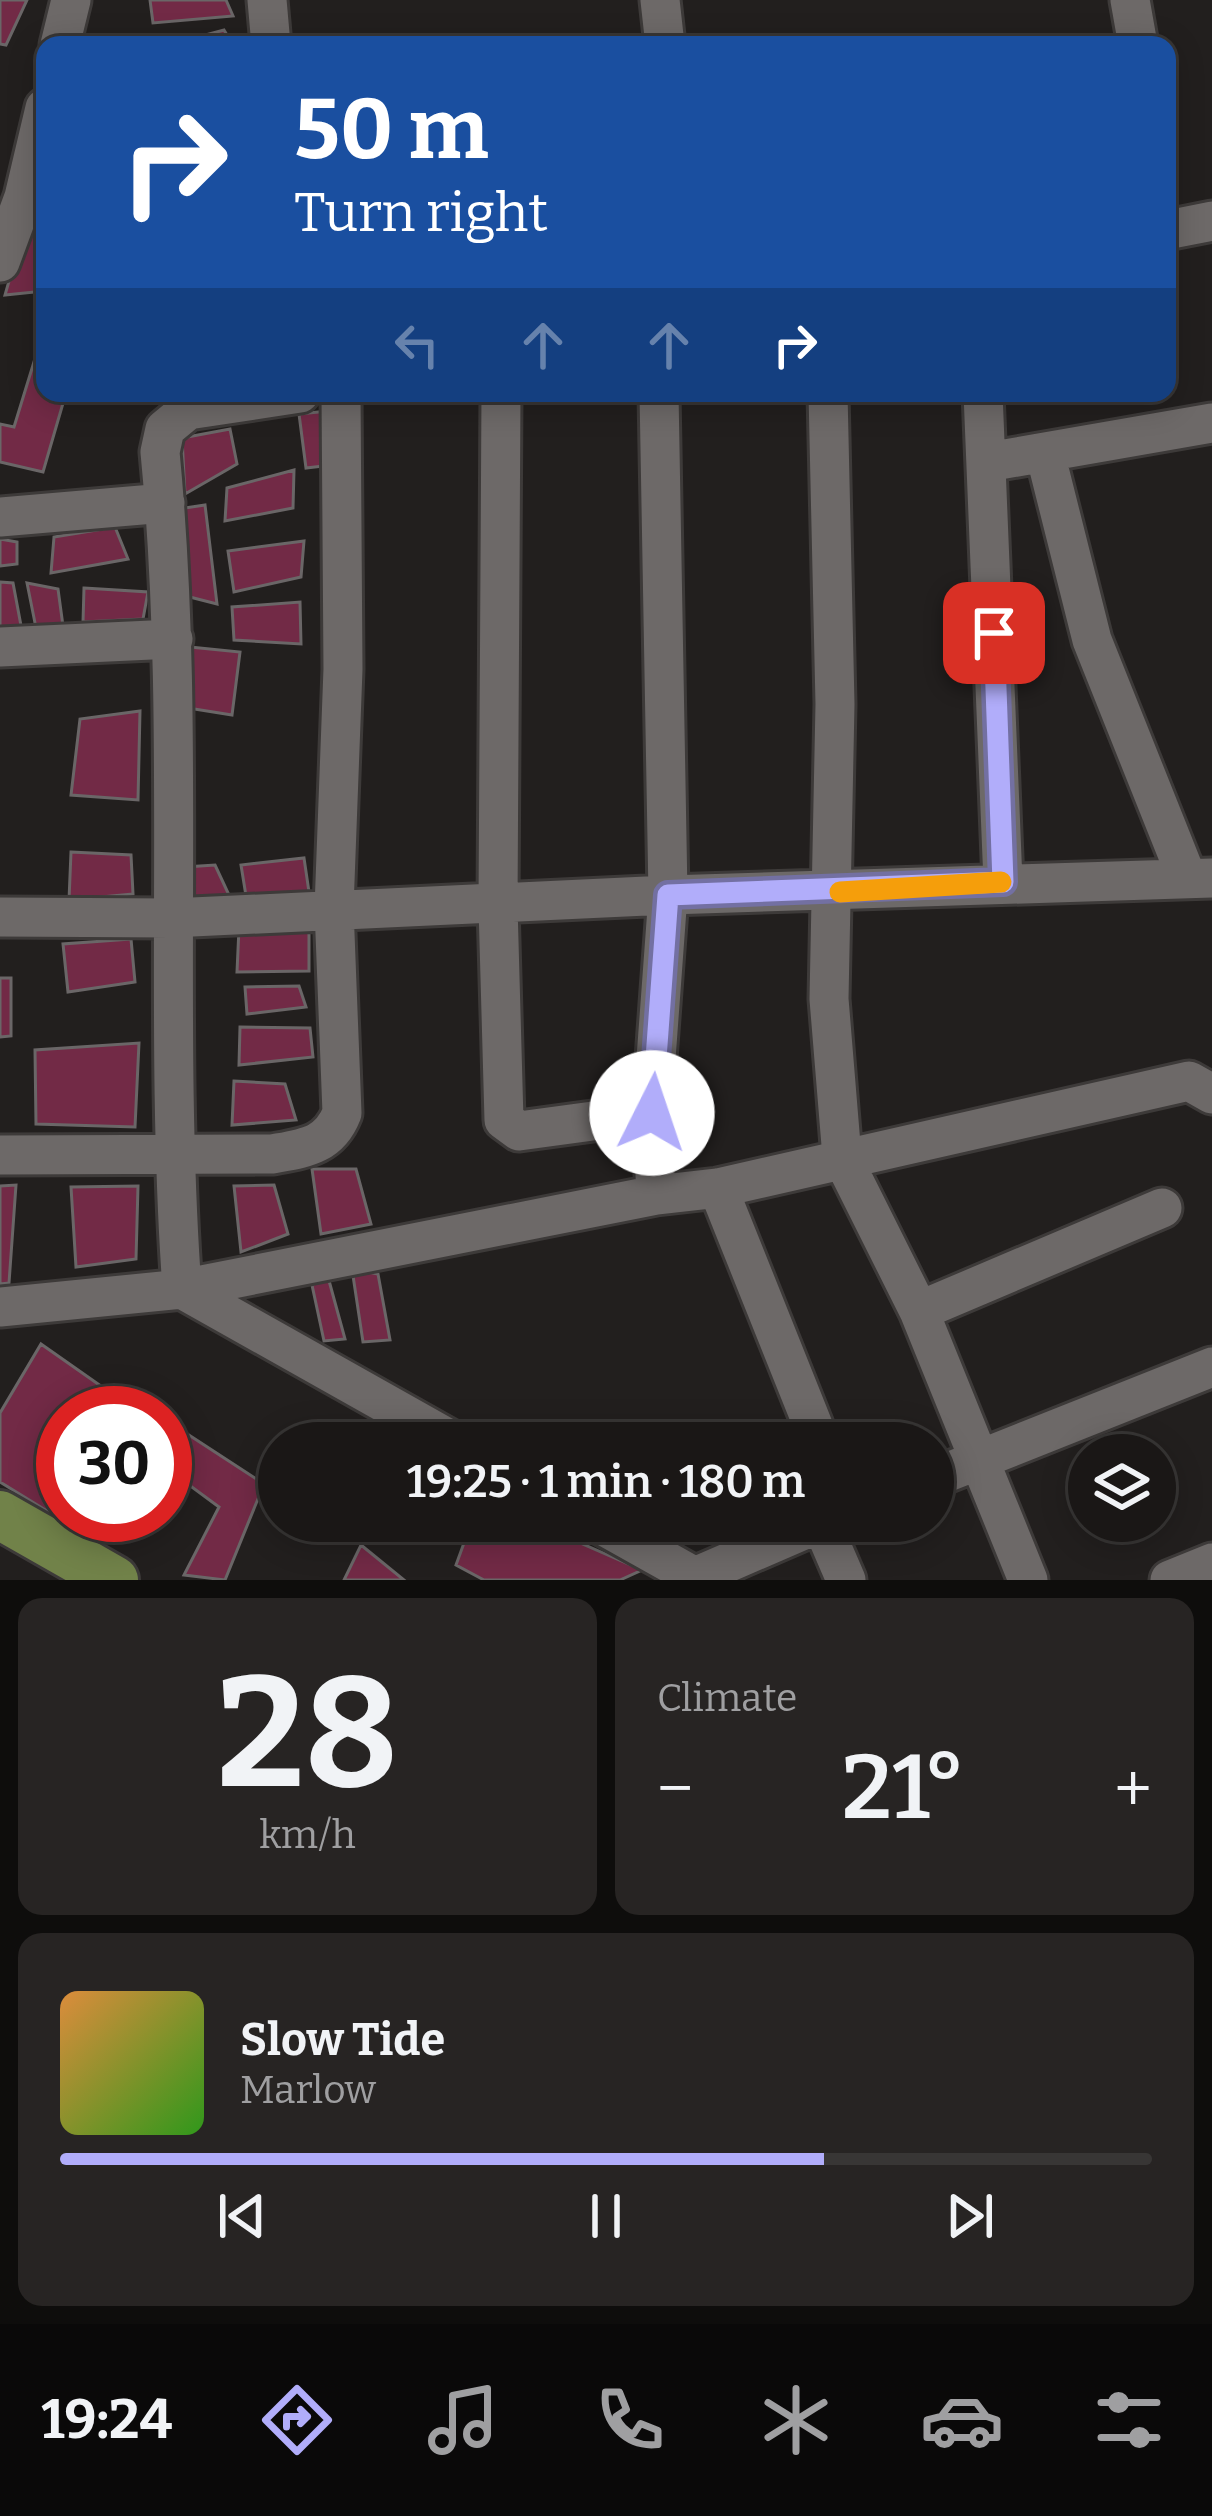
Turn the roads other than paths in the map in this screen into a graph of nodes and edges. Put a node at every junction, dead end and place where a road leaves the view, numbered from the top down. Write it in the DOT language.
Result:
graph roads {
  1 [pos="70,0"];
  2 [pos="267,0"];
  3 [pos="660,0"];
  4 [pos="1130,0"];
  5 [pos="62,36"];
  6 [pos="270,36"];
  7 [pos="664,36"];
  8 [pos="1136,36"];
  9 [pos="36,131"];
  10 [pos="12,192"];
  11 [pos="1212,221"];
  12 [pos="1176,227"];
  13 [pos="0,262"];
  14 [pos="241,402"];
  15 [pos="341,402"];
  16 [pos="501,402"];
  17 [pos="659,402"];
  18 [pos="828,402"];
  19 [pos="984,402"];
  20 [pos="1212,423"];
  21 [pos="1045,453"];
  22 [pos="988,463"];
  23 [pos="165,503"];
  24 [pos="0,517"];
  25 [pos="172,639"];
  26 [pos="0,647"];
  27 [pos="1200,878"];
  28 [pos="1003,882"];
  29 [pos="834,892"];
  30 [pos="668,895"];
  31 [pos="498,906"];
  32 [pos="334,908"];
  33 [pos="0,917"];
  34 [pos="171,918"];
  35 [pos="1212,1094"];
  36 [pos="652,1113"];
  37 [pos="0,1155"];
  38 [pos="173,1155"];
  39 [pos="842,1157"];
  40 [pos="718,1189"];
  41 [pos="656,1195"];
  42 [pos="1162,1208"];
  43 [pos="182,1289"];
  44 [pos="0,1307"];
  45 [pos="920,1311"];
  46 [pos="1207,1383"];
  47 [pos="419,1422"];
  48 [pos="812,1422"];
  49 [pos="981,1458"];
  50 [pos="954,1469"];
  51 [pos="0,1515"];
  52 [pos="630,1542"];
  53 [pos="776,1542"];
  54 [pos="830,1542"];
  55 [pos="1212,1563"];
  56 [pos="691,1579"];
  57 [pos="114,1580"];
  58 [pos="846,1580"];
  59 [pos="1028,1580"];
  60 [pos="1170,1580"];
  1 -- 5 [label="street"];
  2 -- 6 [label="street"];
  3 -- 7 [label="street"];
  4 -- 8 [label="street"];
  9 -- 10 [label="street"];
  10 -- 13 [label="street"];
  11 -- 12 [label="street"];
  14 -- 23 [label="street"];
  15 -- 32 [label="street"];
  16 -- 31 [label="street"];
  17 -- 30 [label="street"];
  18 -- 29 [label="street"];
  19 -- 22 [label="street"];
  20 -- 21 [label="street"];
  21 -- 22 [label="street"];
  21 -- 27 [label="street"];
  22 -- 28 [label="street"];
  23 -- 24 [label="street"];
  23 -- 25 [label="street"];
  25 -- 26 [label="street"];
  25 -- 34 [label="street"];
  27 -- 28 [label="street"];
  28 -- 29 [label="street"];
  29 -- 30 [label="street"];
  29 -- 39 [label="street"];
  30 -- 31 [label="street"];
  30 -- 36 [label="street"];
  31 -- 32 [label="street"];
  31 -- 36 [label="street"];
  32 -- 34 [label="street"];
  32 -- 38 [label="street"];
  33 -- 34 [label="street"];
  34 -- 38 [label="street"];
  35 -- 39 [label="street"];
  36 -- 41 [label="street"];
  37 -- 38 [label="street"];
  38 -- 43 [label="street"];
  39 -- 40 [label="street"];
  39 -- 45 [label="street"];
  40 -- 41 [label="street"];
  40 -- 48 [label="street"];
  41 -- 43 [label="street"];
  42 -- 45 [label="street"];
  43 -- 44 [label="street"];
  43 -- 47 [label="street"];
  45 -- 49 [label="street"];
  46 -- 49 [label="street"];
  49 -- 50 [label="street"];
  49 -- 59 [label="street"];
  51 -- 57 [label="main road"];
  52 -- 56 [label="street"];
  53 -- 56 [label="street"];
  54 -- 58 [label="street"];
  55 -- 60 [label="street"];
}
